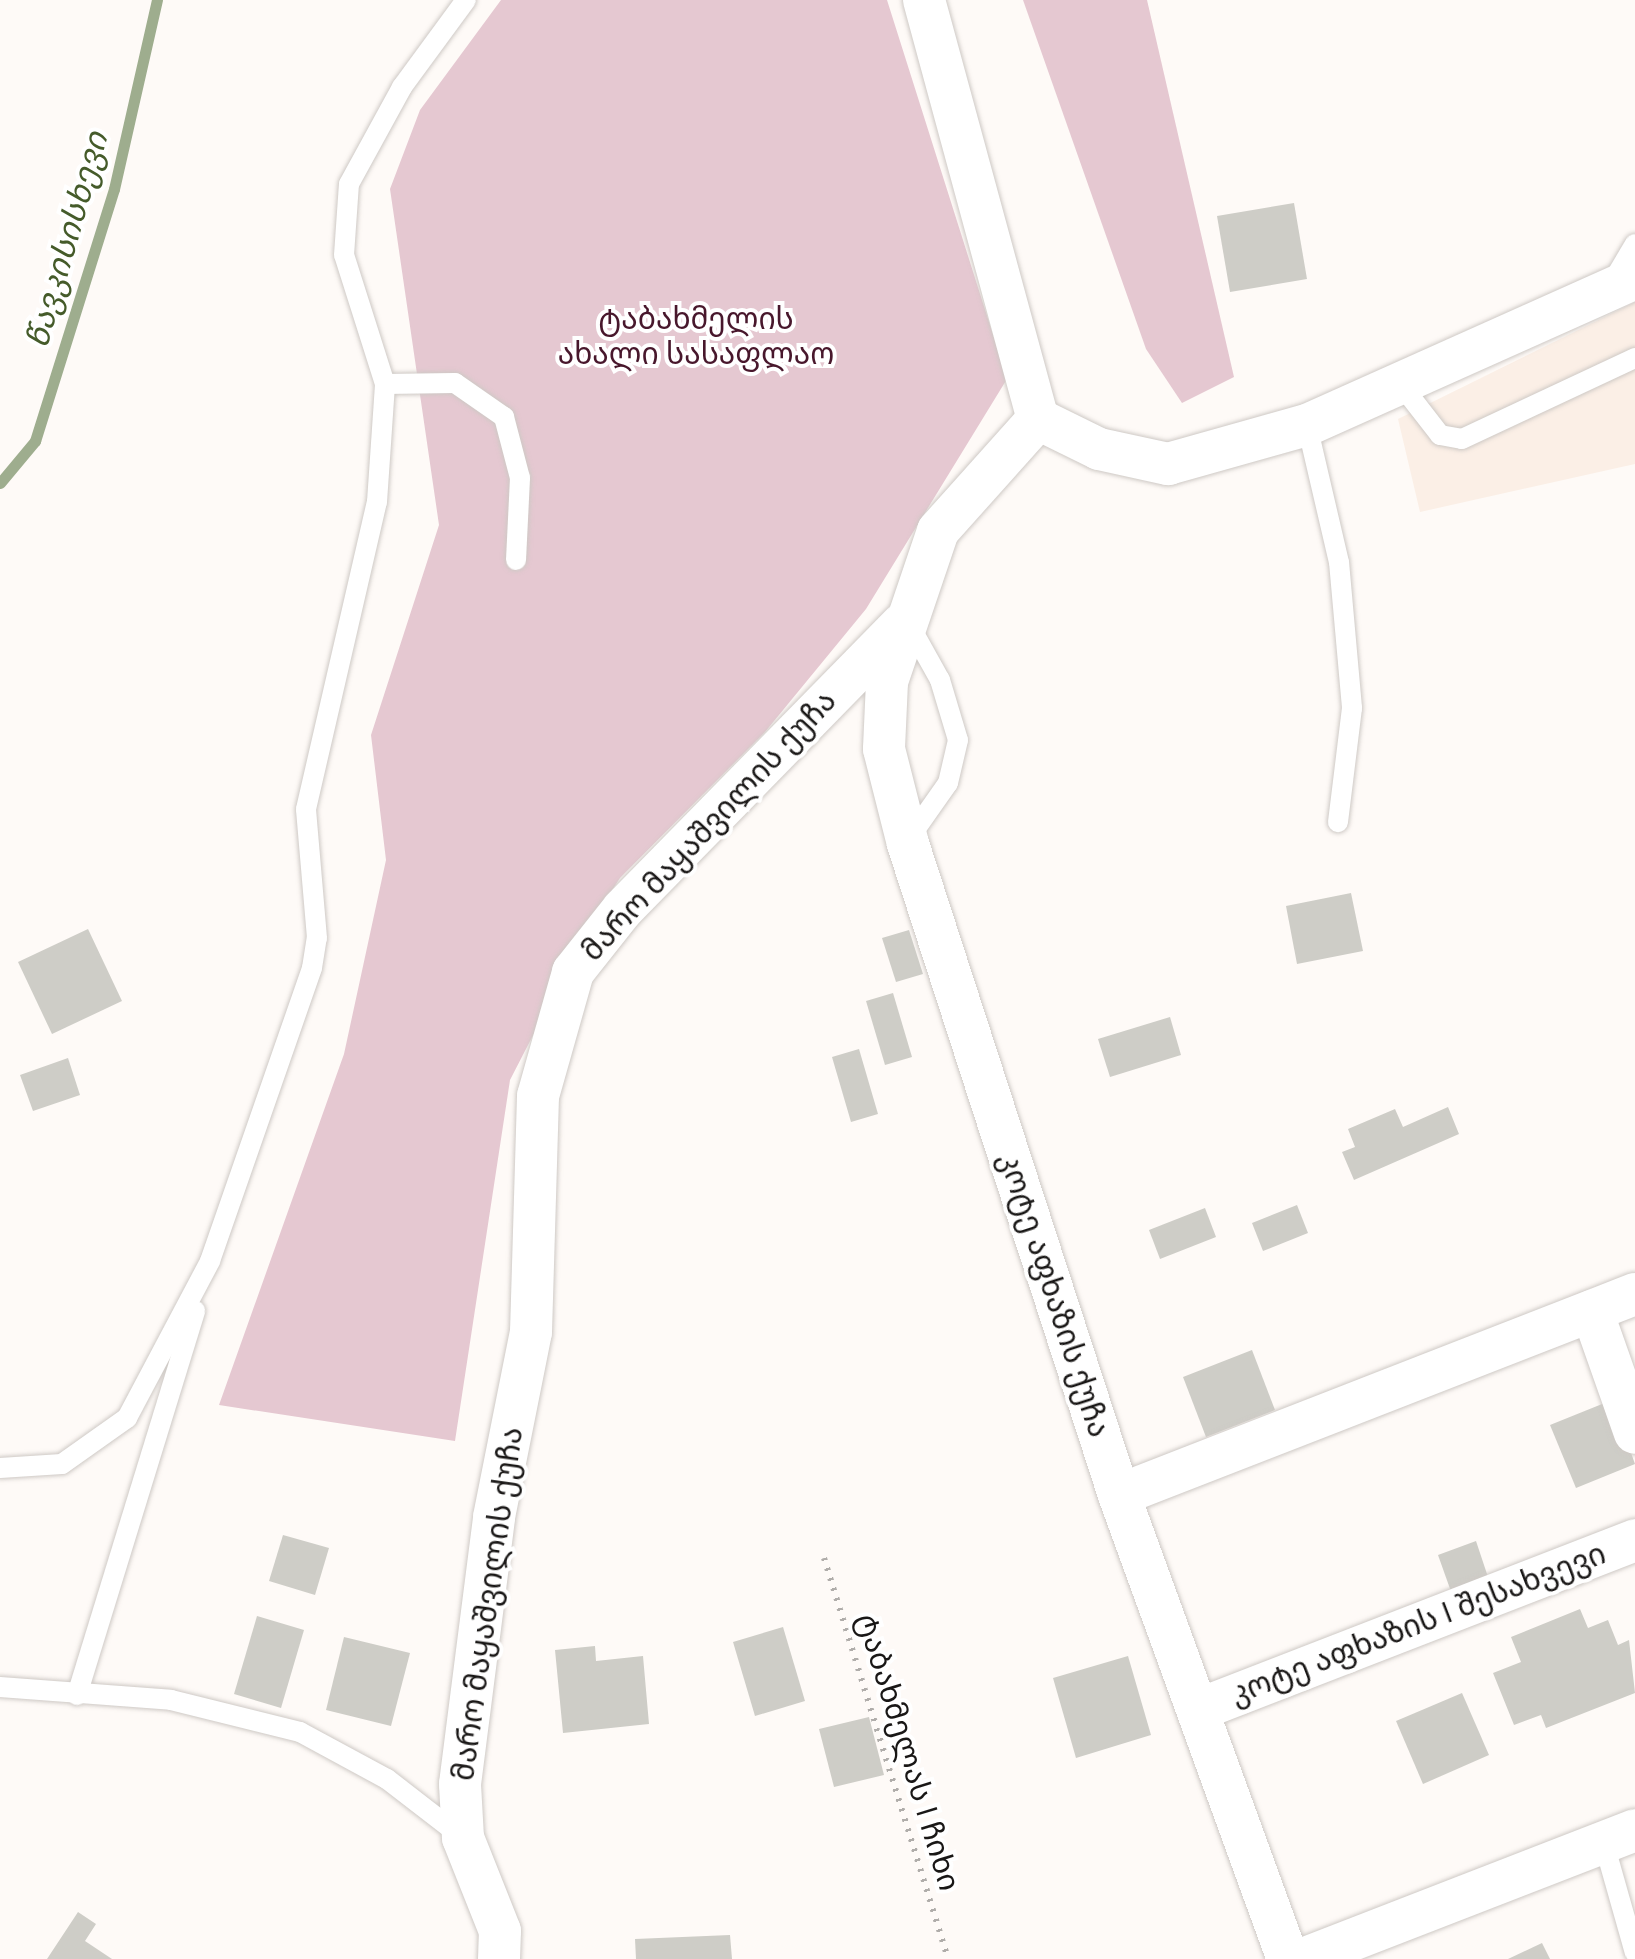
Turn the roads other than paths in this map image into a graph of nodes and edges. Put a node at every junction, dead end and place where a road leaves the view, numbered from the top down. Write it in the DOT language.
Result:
graph roads {
  1 [pos="466,0"];
  2 [pos="924,0"];
  3 [pos="1635,244"];
  4 [pos="1621,285"];
  5 [pos="1635,358"];
  6 [pos="385,384"];
  7 [pos="1402,386"];
  8 [pos="1038,419"];
  9 [pos="1307,425"];
  10 [pos="516,560"];
  11 [pos="906,619"];
  12 [pos="1338,822"];
  13 [pos="908,844"];
  14 [pos="210,1261"];
  15 [pos="1635,1294"];
  16 [pos="1592,1311"];
  17 [pos="1635,1433"];
  18 [pos="0,1468"];
  19 [pos="1119,1495"];
  20 [pos="1635,1540"];
  21 [pos="0,1687"];
  22 [pos="76,1695"];
  23 [pos="1200,1709"];
  24 [pos="1619,1835"];
  25 [pos="463,1838"];
  26 [pos="1635,1953"];
  27 [pos="499,1959"];
  28 [pos="1288,1959"];
  29 [pos="1303,1959"];
  1 -- 6 [label="lane"];
  2 -- 8 [label="street"];
  3 -- 4 [label="lane"];
  4 -- 7 [label="street"];
  5 -- 7 [label="lane"];
  6 -- 10 [label="lane"];
  6 -- 14 [label="lane"];
  7 -- 9 [label="street"];
  8 -- 9 [label="street"];
  8 -- 11 [label="street, მარო მაყაშვილის ქუჩა"];
  9 -- 12 [label="lane"];
  11 -- 13 [label="street, კოტე აფხაზის ქუჩა"];
  11 -- 13 [label="lane"];
  11 -- 25 [label="street, მარო მაყაშვილის ქუჩა"];
  13 -- 19 [label="street, კოტე აფხაზის ქუჩა"];
  14 -- 18 [label="lane"];
  14 -- 22 [label="lane"];
  15 -- 16 [label="street"];
  16 -- 17 [label="street"];
  16 -- 19 [label="street"];
  19 -- 23 [label="street, კოტე აფხაზის ქუჩა"];
  20 -- 23 [label="street, კოტე აფხაზის I შესახვევი"];
  21 -- 22 [label="lane"];
  22 -- 25 [label="lane"];
  23 -- 28 [label="street, კოტე აფხაზის ქუჩა"];
  24 -- 26 [label="lane"];
  24 -- 29 [label="street"];
  25 -- 27 [label="street, მარო მაყაშვილის ქუჩა"];
}
